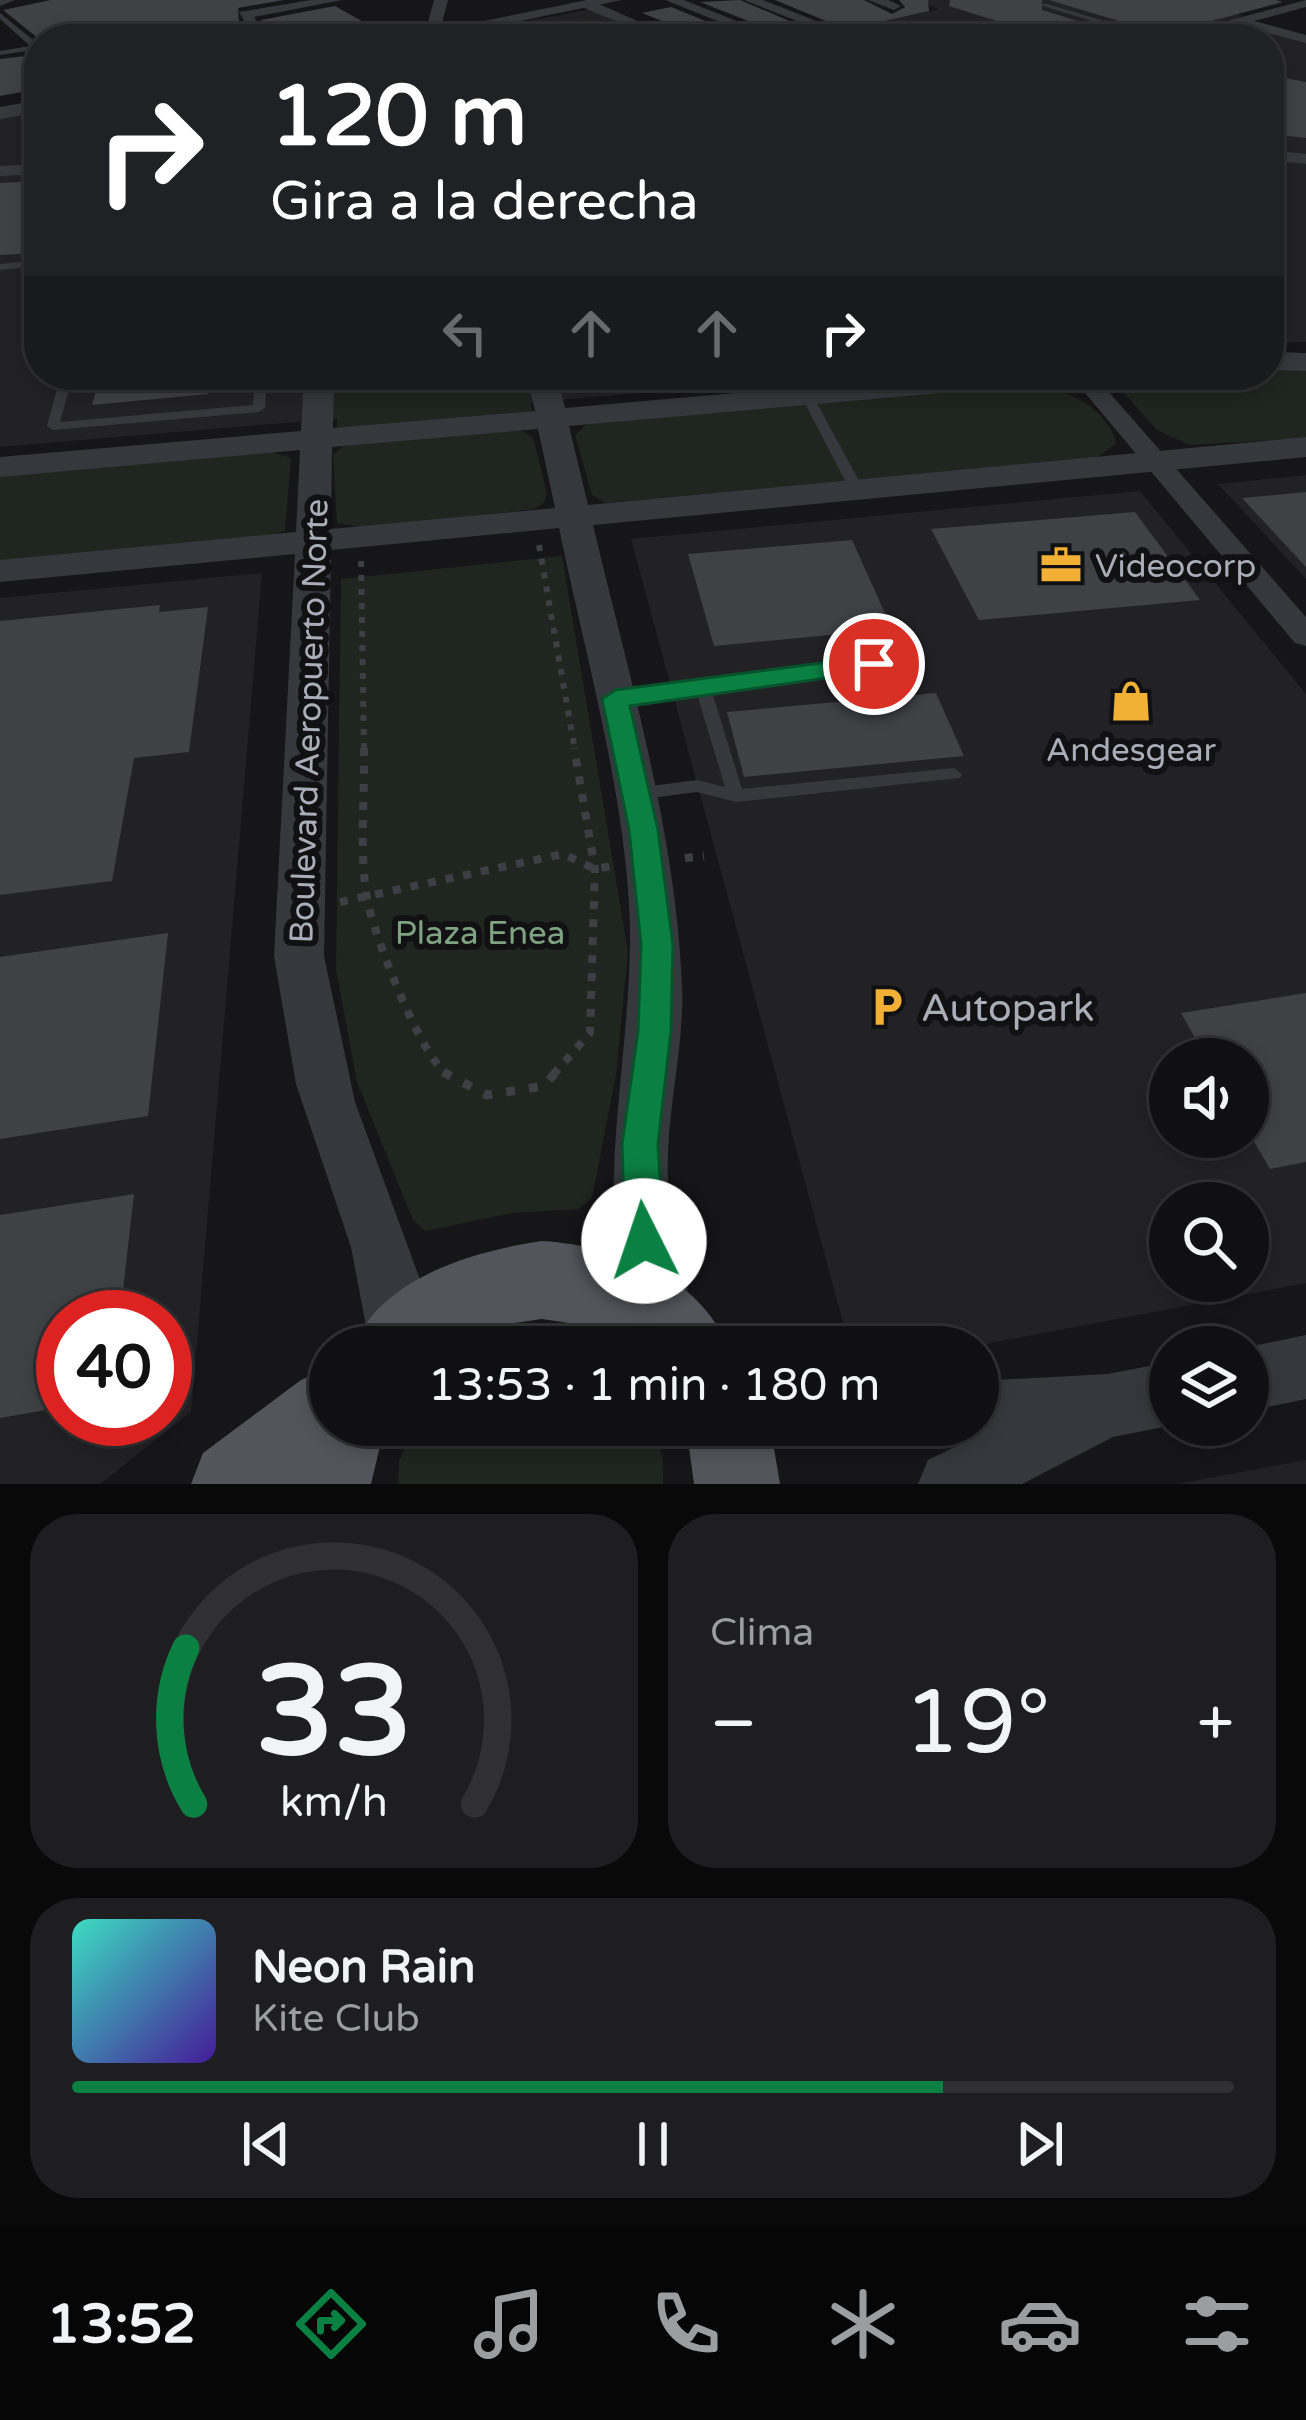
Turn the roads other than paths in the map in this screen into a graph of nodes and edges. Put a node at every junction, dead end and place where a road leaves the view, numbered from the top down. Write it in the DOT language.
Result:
graph roads {
  1 [pos="335,0"];
  2 [pos="614,0"];
  3 [pos="672,0"];
  4 [pos="751,0"];
  5 [pos="797,0"];
  6 [pos="875,0"];
  7 [pos="1306,2"];
  8 [pos="1246,4"];
  9 [pos="589,5"];
  10 [pos="1045,5"];
  11 [pos="894,7"];
  12 [pos="1274,11"];
  13 [pos="834,13"];
  14 [pos="0,15"];
  15 [pos="1239,20"];
  16 [pos="254,24"];
  17 [pos="492,24"];
  18 [pos="635,24"];
  19 [pos="735,24"];
  20 [pos="817,24"];
  21 [pos="1113,24"];
  22 [pos="1224,24"];
  23 [pos="1253,24"];
  24 [pos="24,36"];
  25 [pos="63,390"];
  26 [pos="260,390"];
  27 [pos="319,390"];
  28 [pos="545,390"];
  29 [pos="824,390"];
  30 [pos="1095,390"];
  31 [pos="809,391"];
  32 [pos="552,418"];
  33 [pos="317,440"];
  34 [pos="1306,447"];
  35 [pos="1154,459"];
  36 [pos="0,467"];
  37 [pos="856,488"];
  38 [pos="576,515"];
  39 [pos="337,550"];
  40 [pos="0,571"];
  41 [pos="1306,636"];
  42 [pos="874,664"];
  43 [pos="704,688"];
  44 [pos="615,699"];
  45 [pos="954,774"];
  46 [pos="636,794"];
  47 [pos="736,796"];
  48 [pos="394,1326"];
  49 [pos="421,1326"];
  50 [pos="663,1326"];
  51 [pos="679,1326"];
  52 [pos="1306,1367"];
  53 [pos="1269,1375"];
  54 [pos="1139,1400"];
  55 [pos="999,1411"];
  56 [pos="309,1425"];
  57 [pos="338,1446"];
  58 [pos="731,1446"];
  59 [pos="234,1484"];
  60 [pos="328,1484"];
  61 [pos="737,1484"];
  62 [pos="952,1484"];
  1 -- 16 [label="street"];
  2 -- 9 [label="street"];
  3 -- 19 [label="street"];
  4 -- 20 [label="street"];
  5 -- 13 [label="street"];
  6 -- 11 [label="street"];
  7 -- 12 [label="street"];
  8 -- 12 [label="street"];
  9 -- 17 [label="street"];
  9 -- 18 [label="street"];
  10 -- 21 [label="lane"];
  12 -- 15 [label="street"];
  14 -- 24 [label="lane"];
  15 -- 22 [label="street"];
  15 -- 23 [label="street"];
  25 -- 26 [label="lane"];
  27 -- 33 [label="street, Boulevard Aeropuerto Norte"];
  28 -- 32 [label="street"];
  29 -- 31 [label="street"];
  30 -- 35 [label="street"];
  31 -- 32 [label="street"];
  31 -- 37 [label="lane"];
  32 -- 33 [label="street"];
  32 -- 38 [label="street"];
  33 -- 36 [label="street"];
  33 -- 39 [label="street, Boulevard Aeropuerto Norte"];
  34 -- 35 [label="street"];
  35 -- 37 [label="street"];
  35 -- 41 [label="street"];
  37 -- 38 [label="street"];
  38 -- 39 [label="street"];
  38 -- 44 [label="street"];
  39 -- 40 [label="street"];
  39 -- 48 [label="street, Boulevard Aeropuerto Norte"];
  42 -- 43 [label="lane"];
  43 -- 44 [label="lane"];
  43 -- 47 [label="lane"];
  44 -- 46 [label="street"];
  45 -- 47 [label="lane"];
  46 -- 47 [label="lane"];
  46 -- 51 [label="street"];
  49 -- 50 [label="main road"];
  52 -- 53 [label="street"];
  54 -- 55 [label="street"];
  54 -- 62 [label="street"];
  56 -- 59 [label="main road"];
  57 -- 60 [label="main road"];
  58 -- 61 [label="main road"];
}
